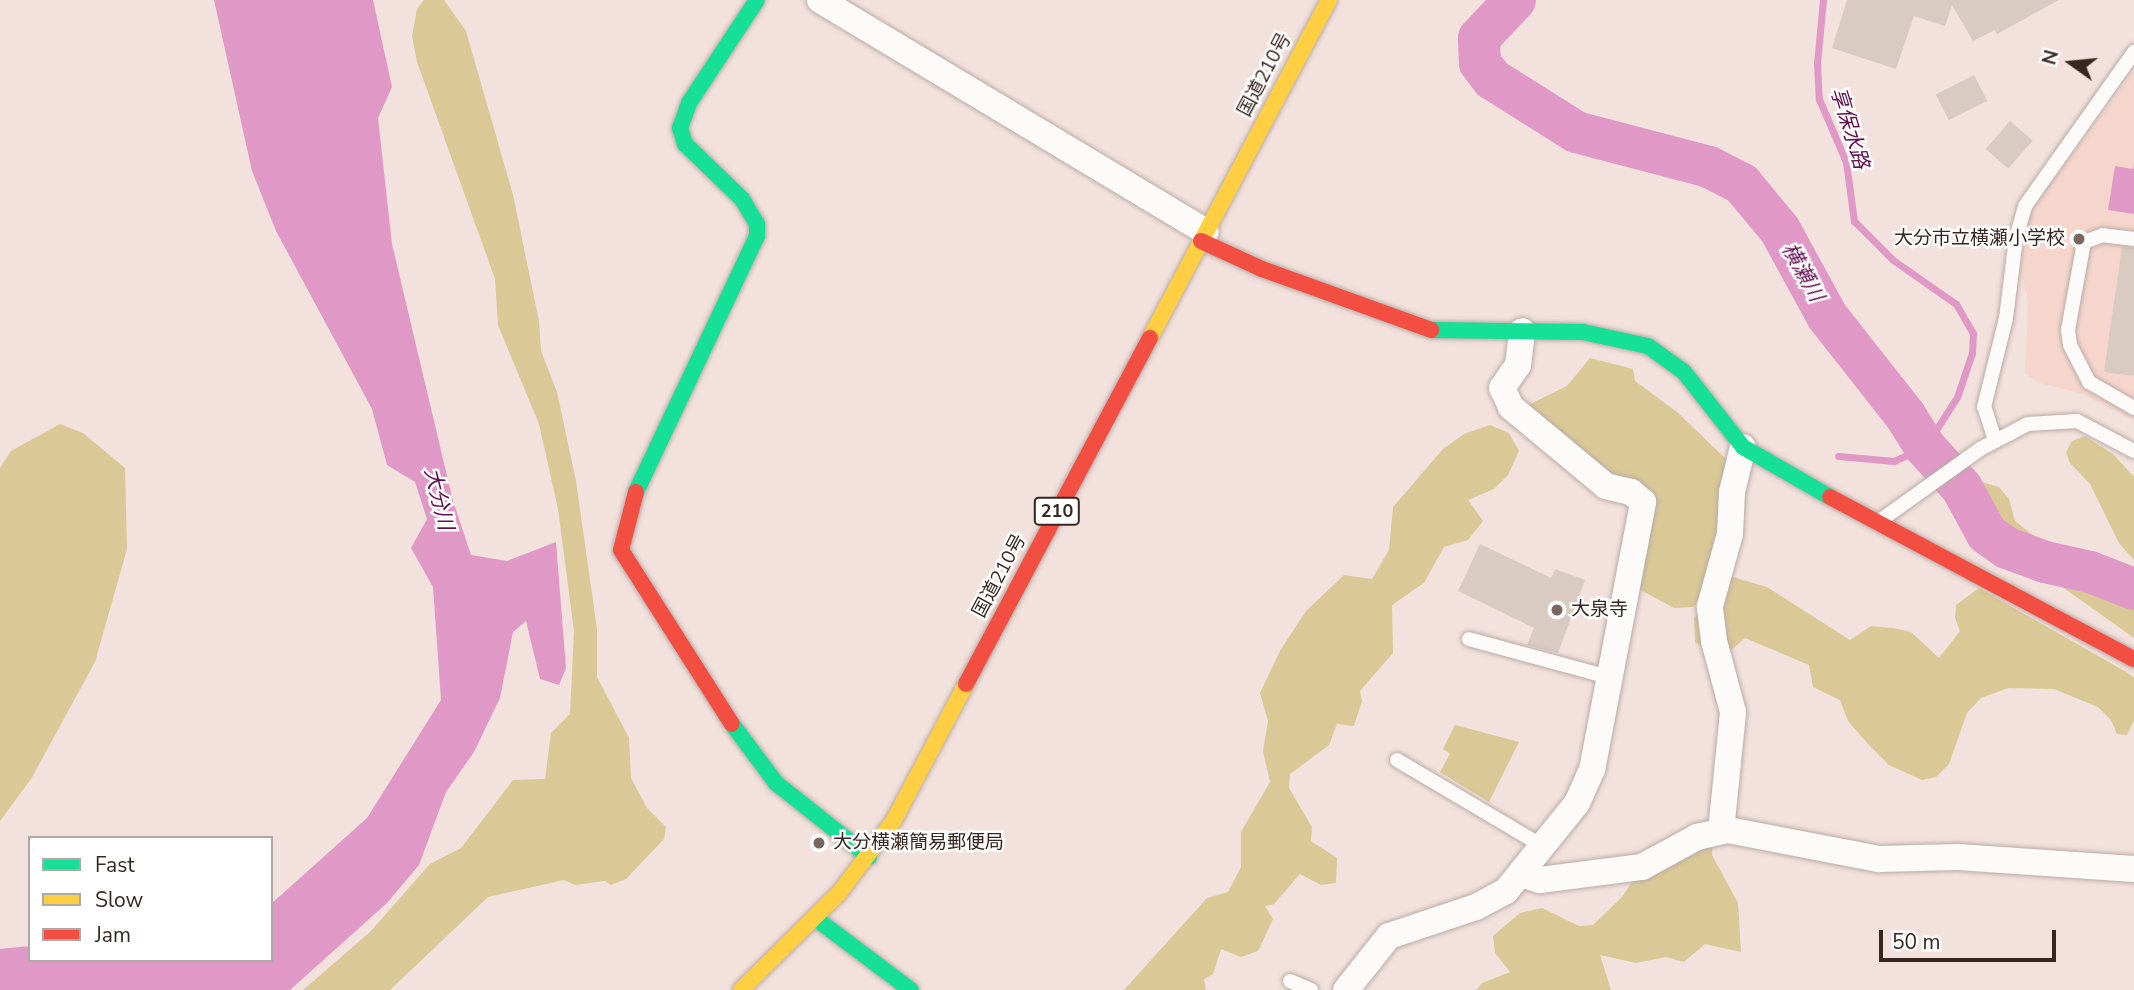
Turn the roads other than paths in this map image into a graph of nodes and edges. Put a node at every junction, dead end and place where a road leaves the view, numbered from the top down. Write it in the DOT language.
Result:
graph roads {
  1 [pos="757,0"];
  2 [pos="820,0"];
  3 [pos="1329,0"];
  4 [pos="2134,52"];
  5 [pos="1203,236"];
  6 [pos="2134,239"];
  7 [pos="1522,331"];
  8 [pos="2134,408"];
  9 [pos="1995,440"];
  10 [pos="1743,447"];
  11 [pos="2134,451"];
  12 [pos="1878,523"];
  13 [pos="1469,639"];
  14 [pos="2134,659"];
  15 [pos="1613,678"];
  16 [pos="1397,760"];
  17 [pos="1721,831"];
  18 [pos="1541,845"];
  19 [pos="869,857"];
  20 [pos="2134,869"];
  21 [pos="1521,874"];
  22 [pos="815,918"];
  23 [pos="1290,981"];
  24 [pos="741,990"];
  25 [pos="911,990"];
  26 [pos="1311,990"];
  27 [pos="1346,990"];
  1 -- 19 [label="main road"];
  2 -- 5 [label="street"];
  3 -- 5 [label="main road, 国道210号 / 210"];
  4 -- 9 [label="lane"];
  5 -- 7 [label="main road"];
  5 -- 19 [label="main road, 国道210号 / 210"];
  6 -- 8 [label="lane"];
  7 -- 10 [label="main road"];
  7 -- 15 [label="street"];
  9 -- 11 [label="lane"];
  9 -- 12 [label="lane"];
  10 -- 12 [label="main road"];
  10 -- 17 [label="street"];
  12 -- 14 [label="main road"];
  13 -- 15 [label="lane"];
  15 -- 18 [label="street"];
  16 -- 18 [label="lane"];
  17 -- 20 [label="street"];
  17 -- 21 [label="street"];
  18 -- 21 [label="street"];
  19 -- 22 [label="main road, 国道210号 / 210"];
  21 -- 27 [label="street"];
  22 -- 24 [label="main road, 国道210号 / 210"];
  22 -- 25 [label="main road"];
  23 -- 26 [label="lane"];
}
